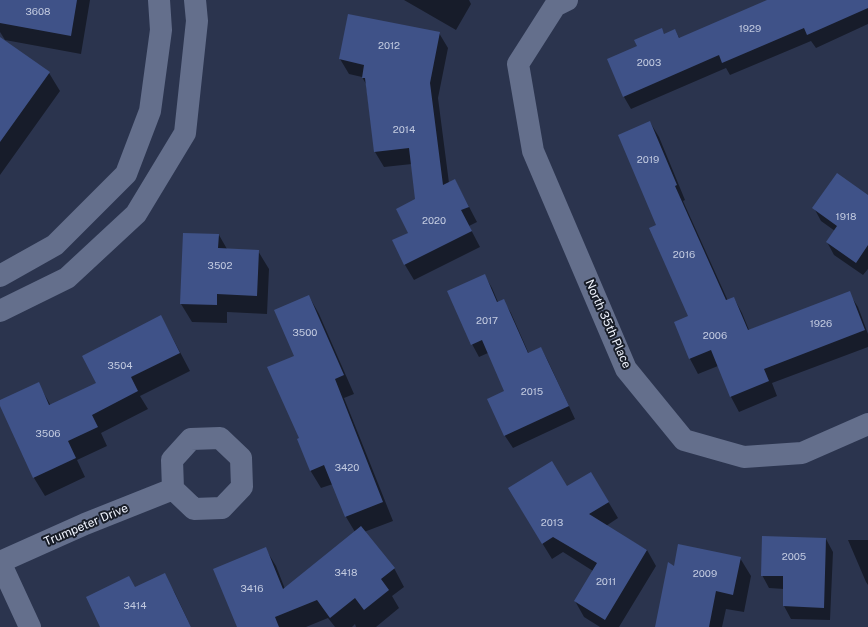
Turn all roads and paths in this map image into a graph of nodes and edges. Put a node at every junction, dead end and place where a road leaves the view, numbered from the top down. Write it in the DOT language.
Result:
graph roads {
  1 [pos="159,0"];
  2 [pos="195,0"];
  3 [pos="567,0"];
  4 [pos="0,276"];
  5 [pos="0,311"];
  6 [pos="868,424"];
  7 [pos="173,489"];
  8 [pos="0,562"];
  9 [pos="30,627"];
  1 -- 4 [label="street"];
  2 -- 5 [label="street"];
  3 -- 6 [label="street, North 35th Place"];
  7 -- 8 [label="street, Trumpeter Drive"];
  8 -- 9 [label="street, Trumpeter Drive"];
}
